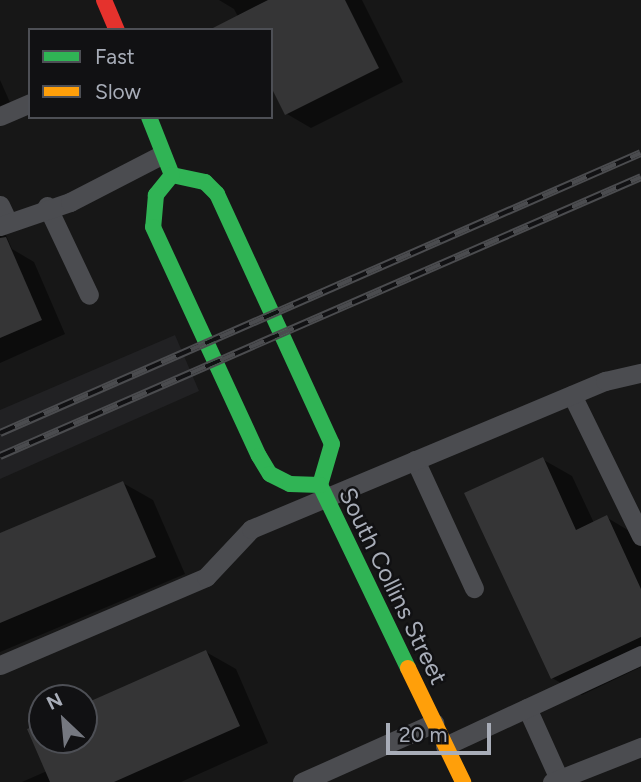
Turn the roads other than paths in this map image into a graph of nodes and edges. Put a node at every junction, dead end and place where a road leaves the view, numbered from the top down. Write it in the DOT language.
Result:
graph roads {
  1 [pos="104,0"];
  2 [pos="116,28"];
  3 [pos="28,104"];
  4 [pos="0,116"];
  5 [pos="150,119"];
  6 [pos="162,155"];
  7 [pos="172,175"];
  8 [pos="47,206"];
  9 [pos="3,218"];
  10 [pos="89,295"];
  11 [pos="641,373"];
  12 [pos="572,395"];
  13 [pos="415,460"];
  14 [pos="323,491"];
  15 [pos="641,536"];
  16 [pos="474,588"];
  17 [pos="641,655"];
  18 [pos="0,665"];
  19 [pos="527,708"];
  20 [pos="434,723"];
  21 [pos="445,746"];
  22 [pos="641,747"];
  23 [pos="556,781"];
  24 [pos="302,782"];
  25 [pos="463,782"];
  1 -- 2 [label="main road"];
  3 -- 4 [label="lane"];
  5 -- 6 [label="main road"];
  6 -- 7 [label="main road"];
  6 -- 8 [label="lane"];
  7 -- 14 [label="main road, South Collins Street"];
  7 -- 14 [label="main road, South Collins Street"];
  8 -- 9 [label="lane"];
  8 -- 10 [label="lane"];
  11 -- 12 [label="lane"];
  12 -- 13 [label="lane"];
  12 -- 15 [label="lane"];
  13 -- 14 [label="lane"];
  13 -- 16 [label="lane"];
  14 -- 18 [label="lane"];
  14 -- 20 [label="main road, South Collins Street"];
  17 -- 19 [label="lane"];
  19 -- 21 [label="lane"];
  19 -- 23 [label="lane"];
  20 -- 21 [label="main road, South Collins Street"];
  20 -- 24 [label="lane"];
  21 -- 25 [label="main road, South Collins Street"];
  22 -- 23 [label="lane"];
}
